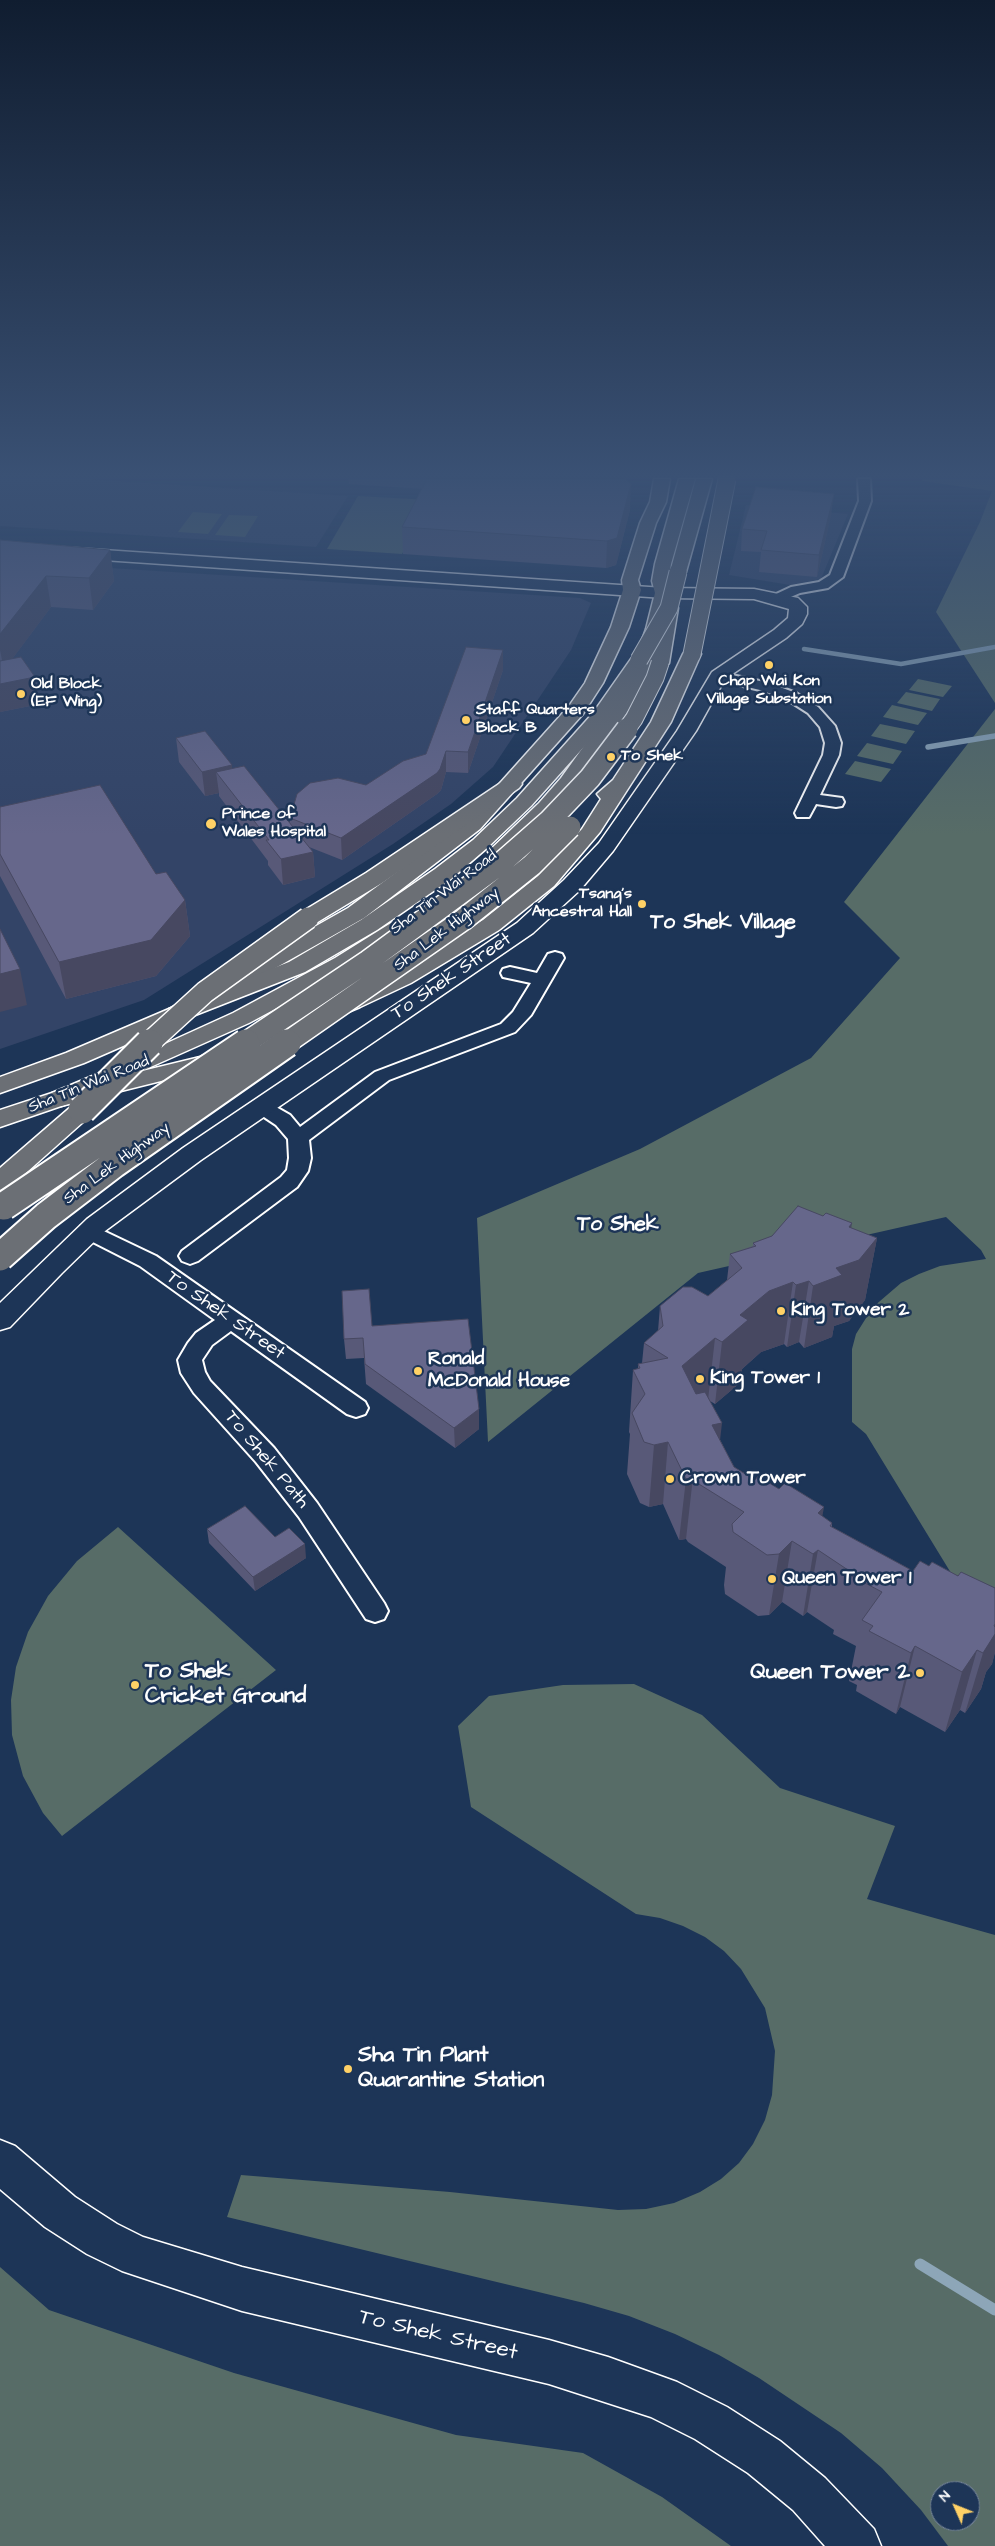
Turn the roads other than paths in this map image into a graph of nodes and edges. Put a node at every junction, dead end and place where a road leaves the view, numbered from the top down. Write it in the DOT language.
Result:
graph roads {
  1 [pos="627,598"];
  2 [pos="663,598"];
  3 [pos="663,598"];
  4 [pos="664,598"];
  5 [pos="704,598"];
  6 [pos="779,598"];
  7 [pos="718,676"];
  8 [pos="512,784"];
  9 [pos="620,784"];
  10 [pos="836,802"];
  11 [pos="556,958"];
  12 [pos="510,973"];
  13 [pos="542,980"];
  14 [pos="177,1014"];
  15 [pos="0,1085"];
  16 [pos="60,1098"];
  17 [pos="262,1107"];
  18 [pos="0,1119"];
  19 [pos="298,1138"];
  20 [pos="0,1182"];
  21 [pos="0,1209"];
  22 [pos="89,1231"];
  23 [pos="190,1256"];
  24 [pos="0,1257"];
  25 [pos="0,1320"];
  26 [pos="231,1320"];
  27 [pos="356,1408"];
  28 [pos="375,1610"];
  29 [pos="0,2160"];
  30 [pos="857,2546"];
  1 -- 8 [label="main road, Sha Tin Wai Road"];
  2 -- 14 [label="main road, bridge"];
  3 -- 16 [label="main road, Sha Tin Wai Road"];
  4 -- 21 [label="main road, Sha Lek Highway, bridge"];
  5 -- 9 [label="main road, Sha Lek Highway, bridge"];
  6 -- 7 [label="street, To Shek Street"];
  7 -- 10 [label="street"];
  7 -- 17 [label="street, To Shek Street"];
  8 -- 14 [label="main road, Sha Tin Wai Road"];
  8 -- 20 [label="main road, bridge"];
  9 -- 16 [label="main road"];
  9 -- 24 [label="main road, Sha Lek Highway, bridge"];
  11 -- 13 [label="street"];
  12 -- 13 [label="street"];
  13 -- 19 [label="street"];
  14 -- 15 [label="main road, Sha Tin Wai Road"];
  16 -- 18 [label="main road, Sha Tin Wai Road"];
  17 -- 19 [label="street"];
  17 -- 22 [label="street, To Shek Street"];
  19 -- 23 [label="street"];
  22 -- 25 [label="street, To Shek Street"];
  22 -- 26 [label="street, To Shek Street"];
  26 -- 27 [label="street, To Shek Street"];
  26 -- 28 [label="street, To Shek Path"];
  29 -- 30 [label="street, To Shek Street"];
}
